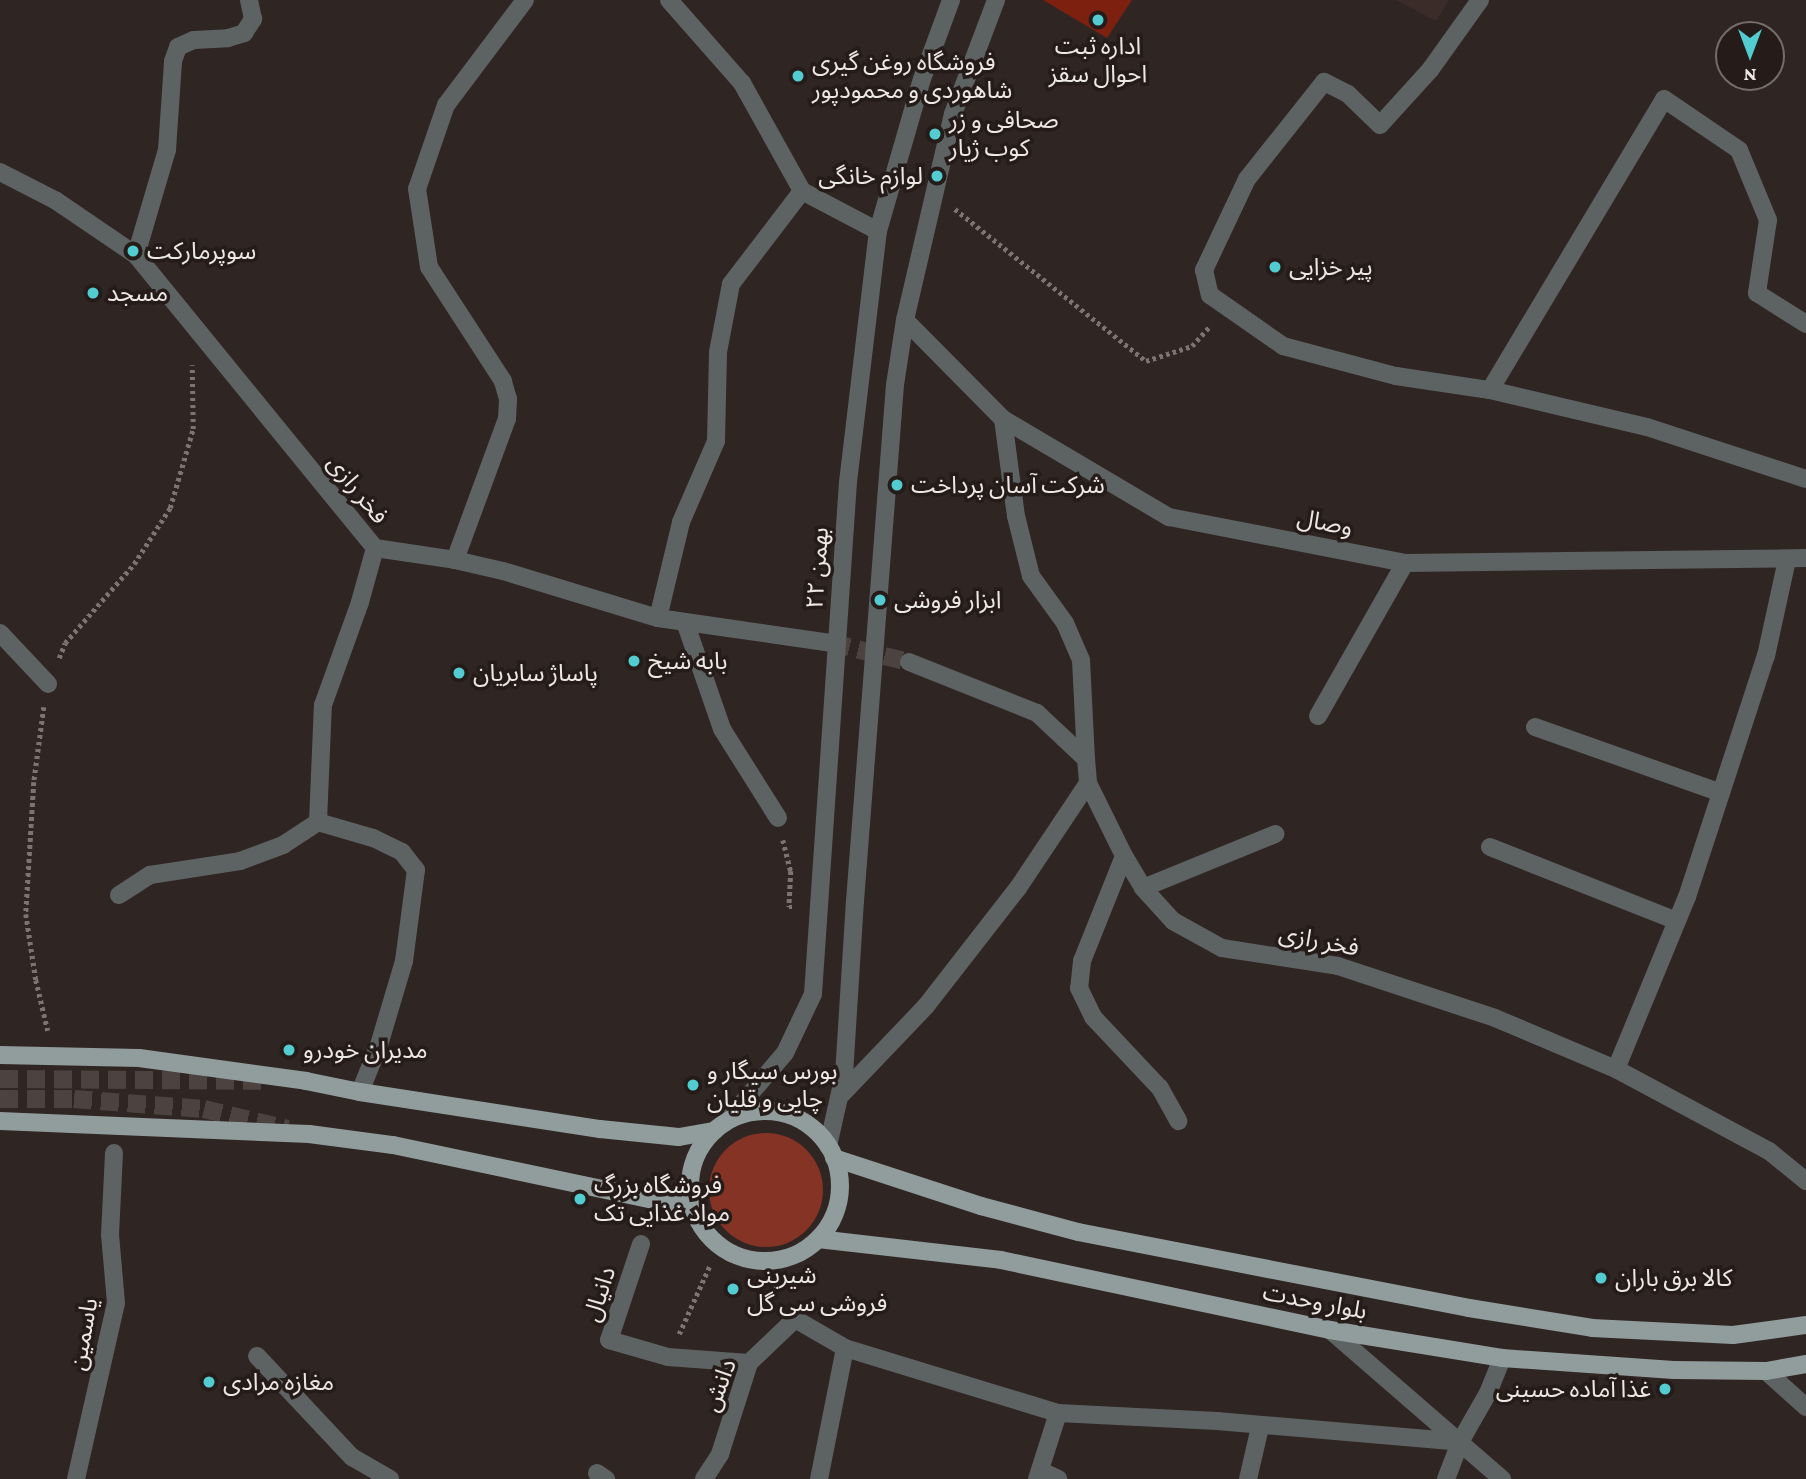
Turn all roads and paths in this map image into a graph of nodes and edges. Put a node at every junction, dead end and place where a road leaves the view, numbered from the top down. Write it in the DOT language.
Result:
graph roads {
  1 [pos="249,0"];
  2 [pos="525,0"];
  3 [pos="669,0"];
  4 [pos="951,0"];
  5 [pos="996,0"];
  6 [pos="1480,0"];
  7 [pos="0,172"];
  8 [pos="802,191"];
  9 [pos="933,192"];
  10 [pos="878,231"];
  11 [pos="136,255"];
  12 [pos="1226,309"];
  13 [pos="905,320"];
  14 [pos="1806,324"];
  15 [pos="192,361"];
  16 [pos="1490,390"];
  17 [pos="1003,419"];
  18 [pos="1806,480"];
  19 [pos="375,548"];
  20 [pos="1806,558"];
  21 [pos="1787,559"];
  22 [pos="455,560"];
  23 [pos="1405,563"];
  24 [pos="658,618"];
  25 [pos="685,622"];
  26 [pos="0,634"];
  27 [pos="832,643"];
  28 [pos="909,662"];
  29 [pos="48,684"];
  30 [pos="1318,716"];
  31 [pos="1535,727"];
  32 [pos="1086,759"];
  33 [pos="1088,783"];
  34 [pos="1721,793"];
  35 [pos="778,818"];
  36 [pos="318,822"];
  37 [pos="1275,834"];
  38 [pos="1490,847"];
  39 [pos="1125,856"];
  40 [pos="1143,888"];
  41 [pos="119,895"];
  42 [pos="1677,921"];
  43 [pos="0,1055"];
  44 [pos="54,1055"];
  45 [pos="1616,1069"];
  46 [pos="360,1093"];
  47 [pos="841,1095"];
  48 [pos="0,1121"];
  49 [pos="1178,1121"];
  50 [pos="720,1127"];
  51 [pos="831,1152"];
  52 [pos="114,1153"];
  53 [pos="1806,1181"];
  54 [pos="692,1208"];
  55 [pos="818,1239"];
  56 [pos="641,1244"];
  57 [pos="710,1265"];
  58 [pos="1805,1326"];
  59 [pos="1330,1330"];
  60 [pos="845,1348"];
  61 [pos="257,1356"];
  62 [pos="668,1357"];
  63 [pos="1502,1358"];
  64 [pos="749,1363"];
  65 [pos="1806,1364"];
  66 [pos="1766,1371"];
  67 [pos="1806,1407"];
  68 [pos="1058,1413"];
  69 [pos="1260,1427"];
  70 [pos="1460,1442"];
  71 [pos="1039,1475"];
  72 [pos="76,1479"];
  73 [pos="390,1479"];
  74 [pos="704,1479"];
  75 [pos="818,1479"];
  76 [pos="1058,1479"];
  77 [pos="1248,1479"];
  78 [pos="1446,1479"];
  79 [pos="1502,1479"];
  1 -- 11 [label="street"];
  2 -- 22 [label="street"];
  3 -- 8 [label="street"];
  4 -- 10 [label="street, ۲۲ بهمن"];
  5 -- 9 [label="street"];
  6 -- 12 [label="street"];
  7 -- 11 [label="street, فخر رازی"];
  8 -- 10 [label="street"];
  8 -- 24 [label="street"];
  9 -- 12 [label="path"];
  9 -- 13 [label="street"];
  10 -- 50 [label="street, ۲۲ بهمن, bridge"];
  11 -- 19 [label="street, فخر رازی"];
  12 -- 16 [label="street"];
  13 -- 17 [label="street, وصال"];
  13 -- 47 [label="street, bridge"];
  14 -- 16 [label="street"];
  15 -- 29 [label="path"];
  16 -- 18 [label="street"];
  17 -- 23 [label="street, وصال"];
  17 -- 32 [label="street, فخر رازی"];
  19 -- 22 [label="street, فخر رازی"];
  19 -- 36 [label="street"];
  20 -- 21 [label="street, وصال"];
  21 -- 23 [label="street, وصال"];
  21 -- 34 [label="street"];
  22 -- 24 [label="street, فخر رازی"];
  23 -- 30 [label="street"];
  24 -- 25 [label="street, فخر رازی"];
  25 -- 27 [label="street, فخر رازی"];
  25 -- 35 [label="street"];
  26 -- 29 [label="street"];
  28 -- 32 [label="street"];
  29 -- 44 [label="path"];
  31 -- 34 [label="street"];
  32 -- 33 [label="street, فخر رازی"];
  33 -- 39 [label="street, فخر رازی"];
  33 -- 47 [label="street"];
  34 -- 42 [label="street"];
  36 -- 41 [label="street"];
  36 -- 46 [label="street"];
  37 -- 40 [label="street"];
  38 -- 42 [label="street"];
  39 -- 40 [label="street, فخر رازی"];
  39 -- 49 [label="street"];
  40 -- 45 [label="street, فخر رازی"];
  42 -- 45 [label="street"];
  43 -- 44 [label="main road"];
  44 -- 46 [label="main road"];
  45 -- 53 [label="street, فخر رازی"];
  46 -- 50 [label="main road"];
  47 -- 51 [label="street"];
  48 -- 54 [label="main road"];
  50 -- 51 [label="main road"];
  50 -- 54 [label="main road"];
  51 -- 55 [label="main road"];
  51 -- 58 [label="main road, بلوار وحدت"];
  52 -- 72 [label="street, یاسمین"];
  54 -- 55 [label="main road"];
  55 -- 59 [label="main road, بلوار وحدت"];
  56 -- 62 [label="street, دانیال"];
  57 -- 62 [label="path"];
  59 -- 63 [label="main road, بلوار وحدت"];
  59 -- 70 [label="street"];
  60 -- 64 [label="street, دانش"];
  60 -- 68 [label="street"];
  60 -- 75 [label="street"];
  61 -- 73 [label="street"];
  62 -- 64 [label="street"];
  63 -- 66 [label="main road, بلوار وحدت"];
  63 -- 70 [label="street"];
  64 -- 74 [label="street, دانش"];
  65 -- 66 [label="main road, بلوار وحدت"];
  66 -- 67 [label="street"];
  68 -- 69 [label="street"];
  68 -- 71 [label="street"];
  69 -- 70 [label="street"];
  69 -- 77 [label="street"];
  70 -- 78 [label="street"];
  70 -- 79 [label="street"];
  71 -- 76 [label="street"];
}
